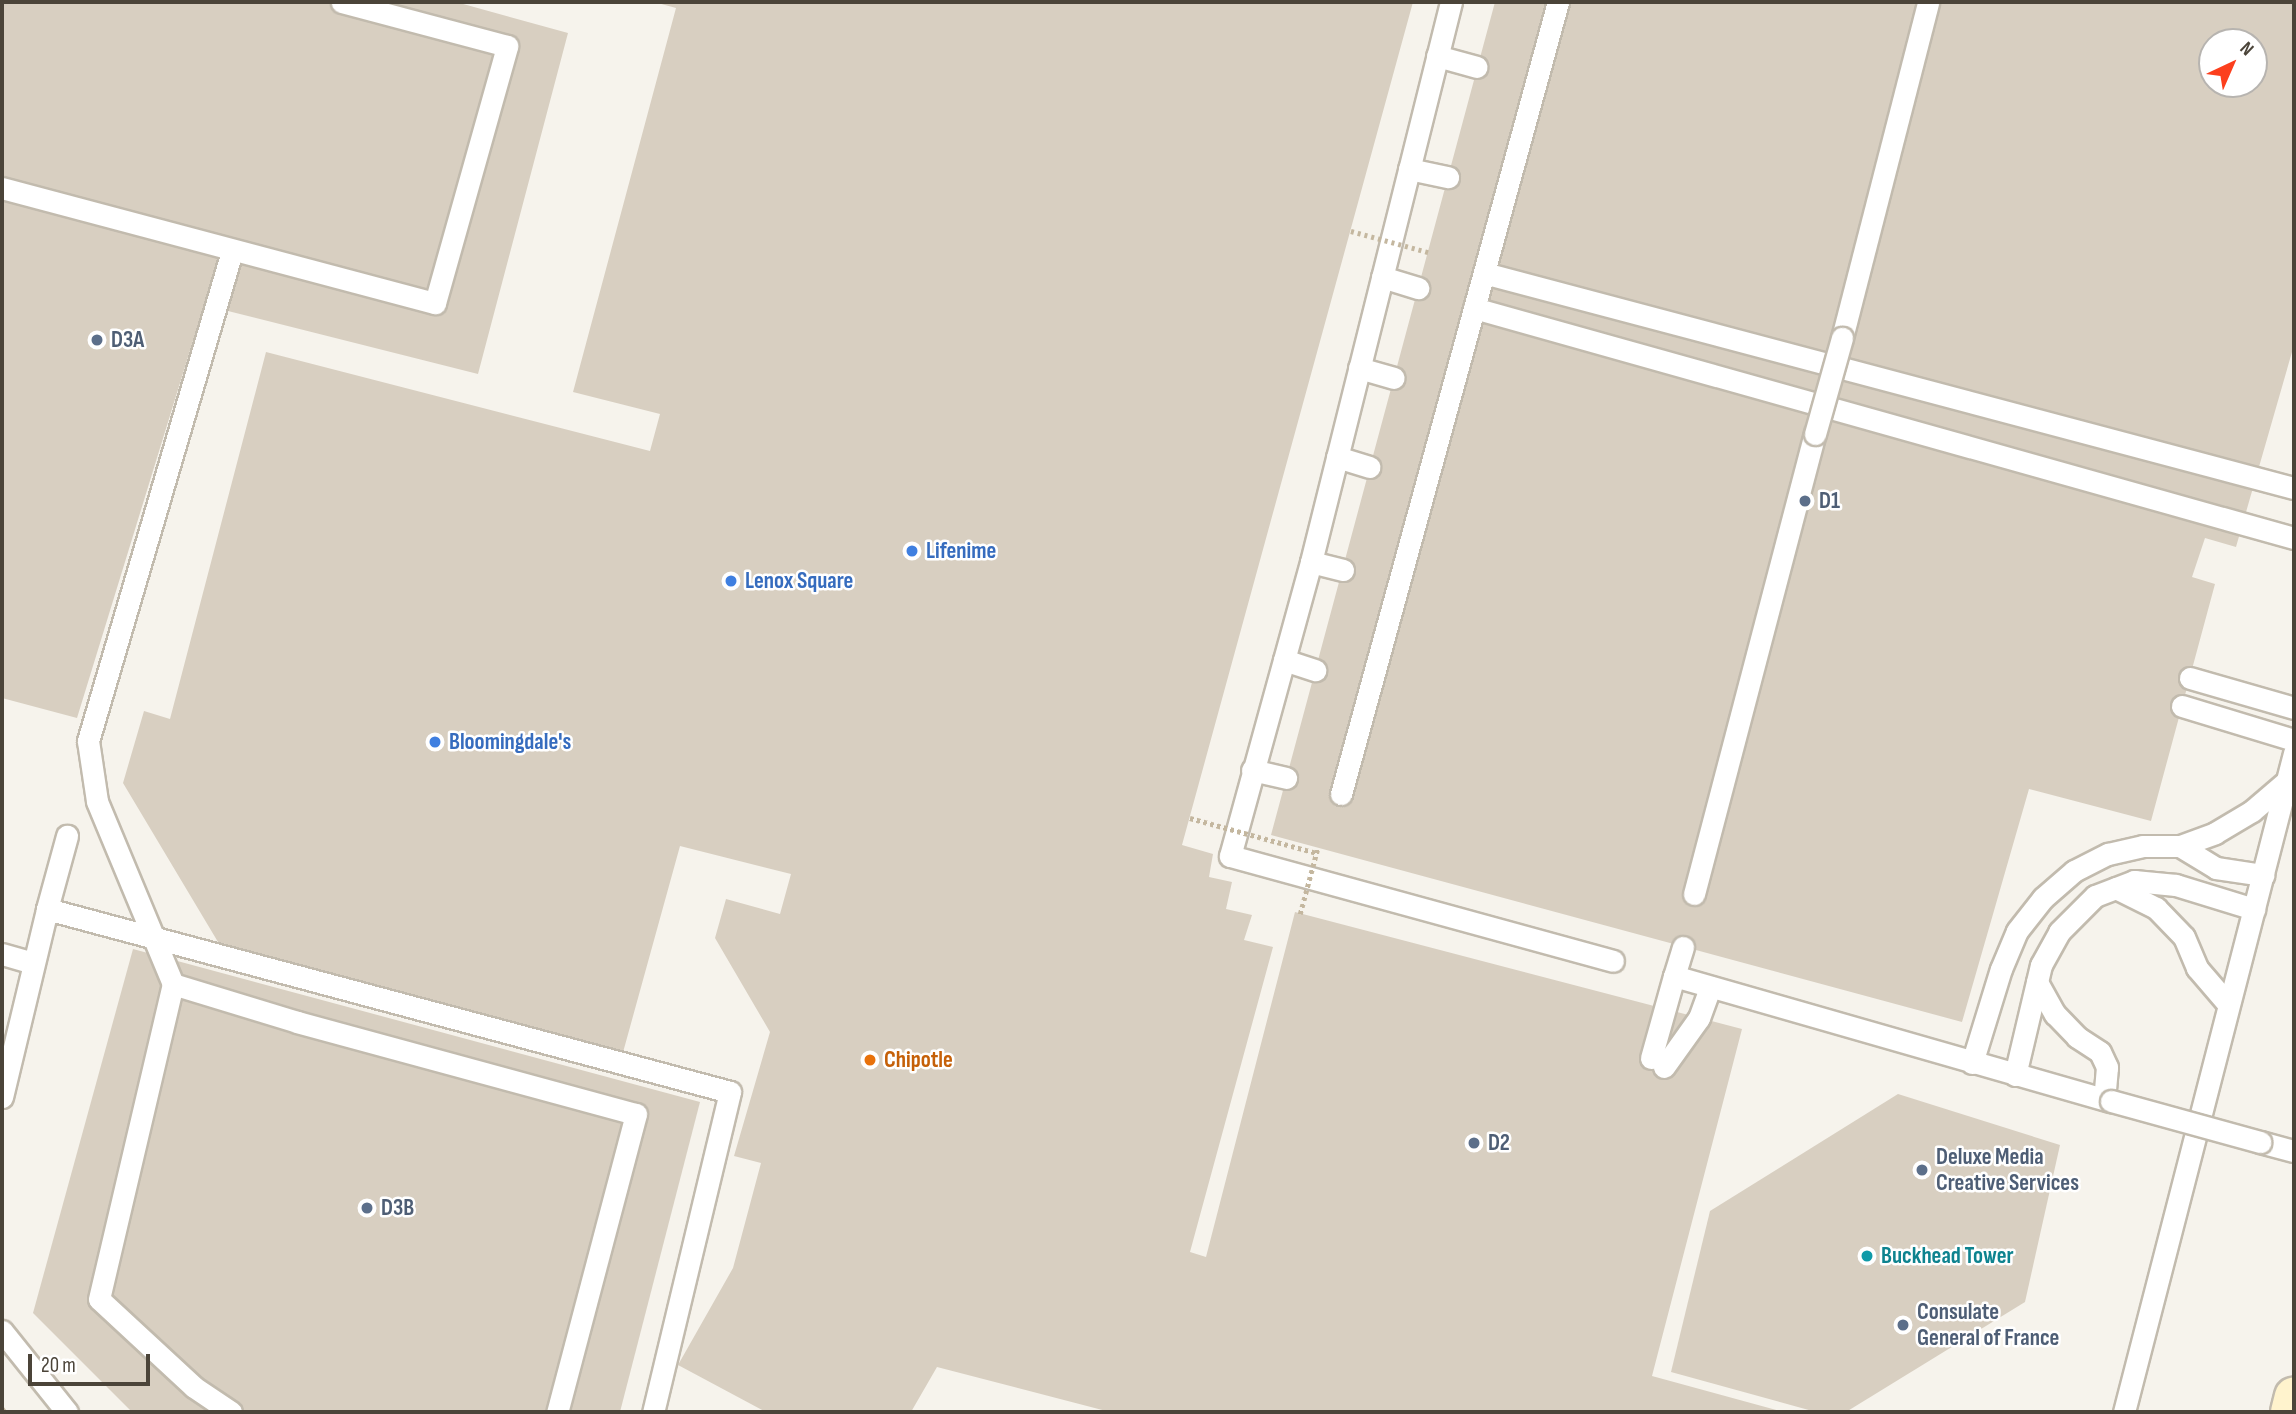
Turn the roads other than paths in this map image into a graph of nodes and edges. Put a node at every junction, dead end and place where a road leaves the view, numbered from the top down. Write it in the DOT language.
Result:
graph roads {
  1 [pos="342,2"];
  2 [pos="1451,2"];
  3 [pos="1558,2"];
  4 [pos="1928,2"];
  5 [pos="1437,56"];
  6 [pos="1478,67"];
  7 [pos="1409,169"];
  8 [pos="1448,177"];
  9 [pos="2,188"];
  10 [pos="232,251"];
  11 [pos="1483,273"];
  12 [pos="1382,277"];
  13 [pos="1418,288"];
  14 [pos="1474,308"];
  15 [pos="1359,368"];
  16 [pos="1394,378"];
  17 [pos="1337,457"];
  18 [pos="1370,467"];
  19 [pos="2294,488"];
  20 [pos="2294,538"];
  21 [pos="1311,562"];
  22 [pos="1343,570"];
  23 [pos="1284,660"];
  24 [pos="1315,670"];
  25 [pos="2190,678"];
  26 [pos="2182,706"];
  27 [pos="2294,708"];
  28 [pos="2294,740"];
  29 [pos="2294,754"];
  30 [pos="1252,770"];
  31 [pos="1286,778"];
  32 [pos="2287,781"];
  33 [pos="1341,794"];
  34 [pos="67,836"];
  35 [pos="2180,846"];
  36 [pos="2263,875"];
  37 [pos="2116,888"];
  38 [pos="1694,894"];
  39 [pos="47,909"];
  40 [pos="2255,909"];
  41 [pos="1683,947"];
  42 [pos="2,954"];
  43 [pos="1613,961"];
  44 [pos="33,963"];
  45 [pos="1674,976"];
  46 [pos="2037,982"];
  47 [pos="173,984"];
  48 [pos="1710,987"];
  49 [pos="2228,1004"];
  50 [pos="1972,1063"];
  51 [pos="6,1064"];
  52 [pos="2015,1075"];
  53 [pos="2,1097"];
  54 [pos="2107,1100"];
  55 [pos="2294,1151"];
  56 [pos="2,1331"];
  57 [pos="2294,1396"];
  58 [pos="67,1412"];
  59 [pos="231,1412"];
  60 [pos="557,1412"];
  61 [pos="653,1412"];
  62 [pos="2124,1412"];
  63 [pos="2290,1412"];
  1 -- 10 [label="lane"];
  2 -- 5 [label="lane"];
  3 -- 11 [label="lane"];
  4 -- 38 [label="lane, bridge"];
  5 -- 6 [label="lane"];
  5 -- 7 [label="lane"];
  7 -- 8 [label="lane"];
  7 -- 12 [label="lane"];
  9 -- 10 [label="lane"];
  10 -- 47 [label="lane"];
  11 -- 14 [label="lane"];
  11 -- 19 [label="lane"];
  12 -- 13 [label="lane"];
  12 -- 15 [label="lane"];
  14 -- 20 [label="lane"];
  14 -- 33 [label="lane"];
  15 -- 16 [label="lane"];
  15 -- 17 [label="lane"];
  17 -- 18 [label="lane"];
  17 -- 21 [label="lane"];
  21 -- 22 [label="lane"];
  21 -- 23 [label="lane"];
  23 -- 24 [label="lane"];
  23 -- 30 [label="lane"];
  25 -- 27 [label="lane"];
  26 -- 28 [label="lane"];
  29 -- 32 [label="lane"];
  30 -- 31 [label="lane"];
  30 -- 43 [label="lane"];
  32 -- 35 [label="lane"];
  32 -- 36 [label="lane"];
  34 -- 39 [label="lane"];
  35 -- 36 [label="lane"];
  35 -- 50 [label="lane"];
  36 -- 40 [label="lane"];
  37 -- 40 [label="lane"];
  37 -- 46 [label="lane"];
  37 -- 49 [label="lane"];
  39 -- 44 [label="lane"];
  39 -- 61 [label="lane"];
  40 -- 49 [label="lane"];
  41 -- 45 [label="lane"];
  42 -- 44 [label="lane"];
  44 -- 51 [label="lane"];
  45 -- 48 [label="lane"];
  45 -- 48 [label="lane"];
  46 -- 52 [label="lane"];
  46 -- 54 [label="lane"];
  47 -- 59 [label="lane"];
  47 -- 60 [label="lane"];
  48 -- 50 [label="lane"];
  49 -- 62 [label="lane"];
  50 -- 52 [label="lane"];
  51 -- 53 [label="lane"];
  52 -- 54 [label="lane"];
  54 -- 55 [label="lane, bridge"];
  56 -- 58 [label="lane"];
  57 -- 63 [label="street"];
}
